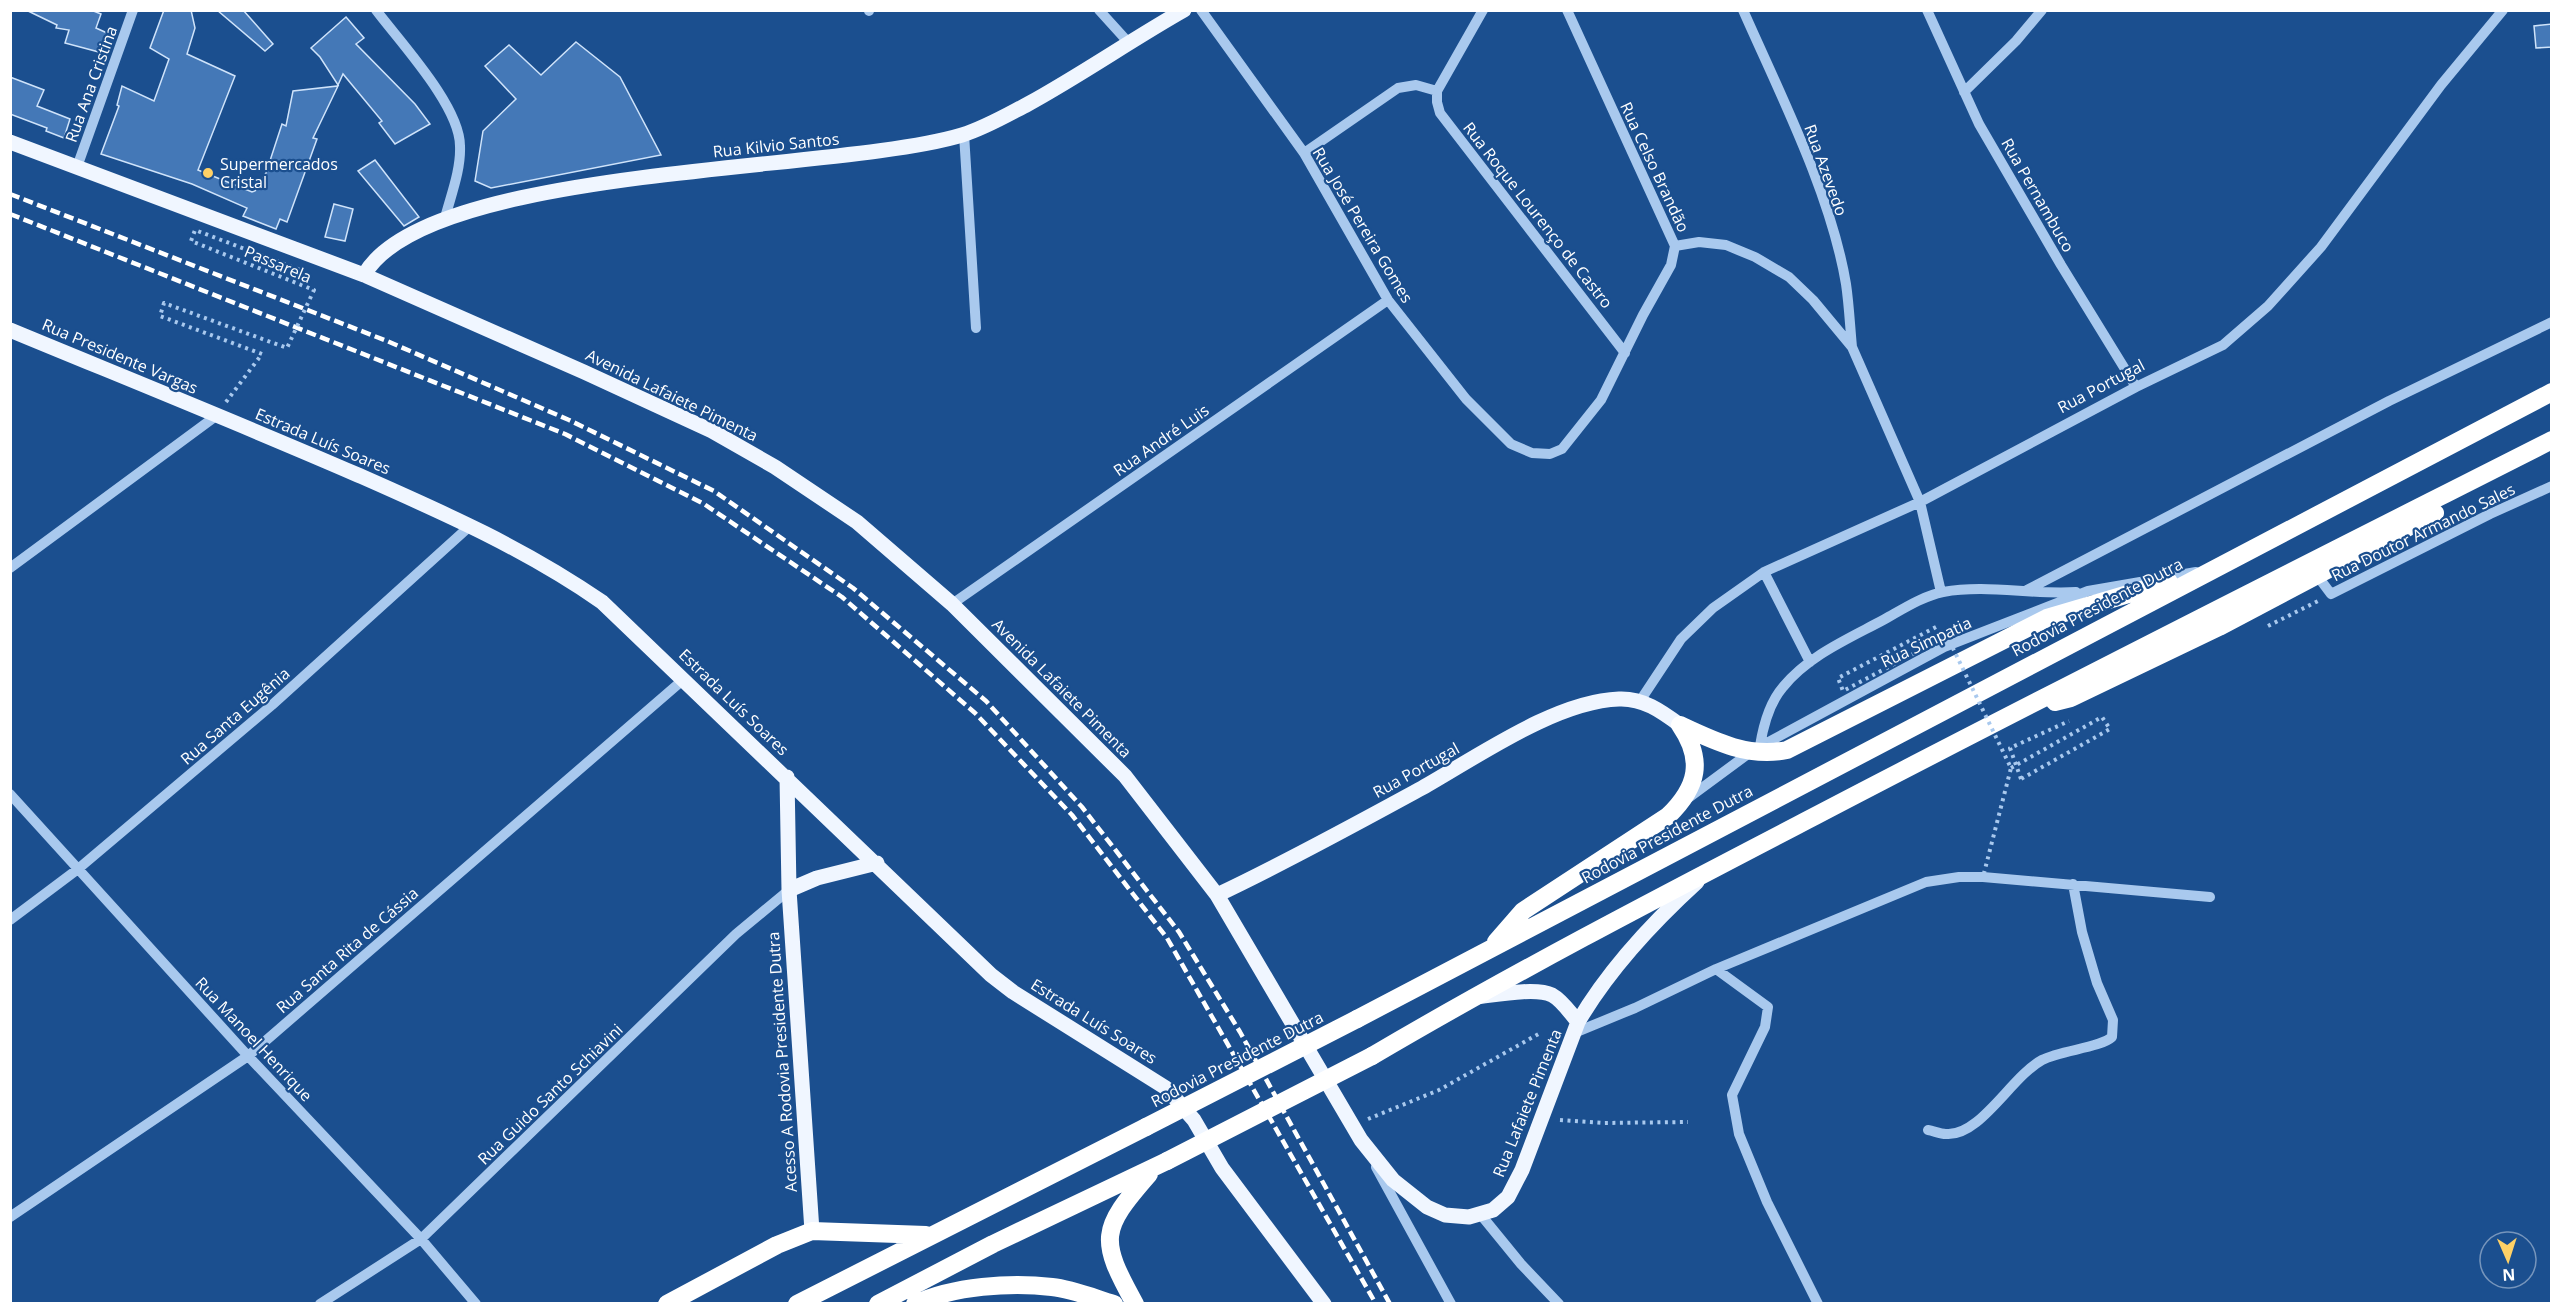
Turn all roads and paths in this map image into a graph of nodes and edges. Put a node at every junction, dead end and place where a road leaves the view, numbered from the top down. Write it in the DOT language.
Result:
graph roads {
  1 [pos="133,10"];
  2 [pos="376,10"];
  3 [pos="1099,10"];
  4 [pos="1184,10"];
  5 [pos="1201,10"];
  6 [pos="1483,10"];
  7 [pos="1567,10"];
  8 [pos="1743,10"];
  9 [pos="1928,10"];
  10 [pos="2042,10"];
  11 [pos="2503,10"];
  12 [pos="1128,42"];
  13 [pos="1437,91"];
  14 [pos="1964,92"];
  15 [pos="964,135"];
  16 [pos="10,142"];
  17 [pos="1304,153"];
  18 [pos="78,167"];
  19 [pos="445,218"];
  20 [pos="1675,246"];
  21 [pos="300,270"];
  22 [pos="364,275"];
  23 [pos="1388,300"];
  24 [pos="2552,321"];
  25 [pos="976,328"];
  26 [pos="10,330"];
  27 [pos="1852,347"];
  28 [pos="1625,353"];
  29 [pos="2136,387"];
  30 [pos="2552,392"];
  31 [pos="216,416"];
  32 [pos="2552,440"];
  33 [pos="2552,453"];
  34 [pos="2552,486"];
  35 [pos="1920,502"];
  36 [pos="471,525"];
  37 [pos="10,568"];
  38 [pos="2206,571"];
  39 [pos="1764,572"];
  40 [pos="2316,574"];
  41 [pos="2027,590"];
  42 [pos="2088,591"];
  43 [pos="1941,592"];
  44 [pos="952,604"];
  45 [pos="1936,627"];
  46 [pos="1810,662"];
  47 [pos="684,679"];
  48 [pos="1640,701"];
  49 [pos="2004,717"];
  50 [pos="1680,725"];
  51 [pos="1756,749"];
  52 [pos="2011,768"];
  53 [pos="787,777"];
  54 [pos="2021,779"];
  55 [pos="10,794"];
  56 [pos="1684,801"];
  57 [pos="877,863"];
  58 [pos="78,869"];
  59 [pos="1709,872"];
  60 [pos="1983,877"];
  61 [pos="2073,884"];
  62 [pos="789,890"];
  63 [pos="1217,896"];
  64 [pos="2210,897"];
  65 [pos="10,920"];
  66 [pos="1489,950"];
  67 [pos="1716,969"];
  68 [pos="1471,998"];
  69 [pos="1576,1028"];
  70 [pos="1542,1032"];
  71 [pos="248,1056"];
  72 [pos="1540,1119"];
  73 [pos="1688,1122"];
  74 [pos="1352,1125"];
  75 [pos="1928,1130"];
  76 [pos="1361,1140"];
  77 [pos="1160,1165"];
  78 [pos="1481,1215"];
  79 [pos="10,1217"];
  80 [pos="812,1231"];
  81 [pos="928,1236"];
  82 [pos="421,1239"];
  83 [pos="320,1304"];
  84 [pos="476,1304"];
  85 [pos="667,1304"];
  86 [pos="797,1304"];
  87 [pos="878,1304"];
  88 [pos="915,1304"];
  89 [pos="1114,1304"];
  90 [pos="1135,1304"];
  91 [pos="1324,1304"];
  92 [pos="1451,1304"];
  93 [pos="1559,1304"];
  94 [pos="1818,1304"];
  1 -- 18 [label="street, Rua Ana Cristina"];
  2 -- 19 [label="street"];
  3 -- 12 [label="street"];
  4 -- 12 [label="main road, Rua Kilvio Santos"];
  5 -- 17 [label="street, Rua José Pereira Gomes"];
  6 -- 13 [label="street"];
  7 -- 20 [label="street, Rua Celso Brandão"];
  8 -- 27 [label="street, Rua Azevedo"];
  9 -- 14 [label="street, Rua Pernambuco"];
  10 -- 14 [label="street"];
  11 -- 29 [label="street, Rua Portugal"];
  12 -- 15 [label="main road, Rua Kilvio Santos"];
  13 -- 17 [label="street"];
  13 -- 28 [label="street, Rua Roque Lourenço de Castro"];
  14 -- 29 [label="street, Rua Pernambuco"];
  15 -- 19 [label="main road, Rua Kilvio Santos"];
  15 -- 25 [label="street"];
  16 -- 18 [label="main road, Avenida Lafaiete Pimenta"];
  17 -- 23 [label="street, Rua José Pereira Gomes"];
  18 -- 22 [label="main road, Avenida Lafaiete Pimenta"];
  19 -- 22 [label="main road, Rua Kilvio Santos"];
  20 -- 27 [label="street, Rua Celso Brandão"];
  20 -- 28 [label="street, Rua José Pereira Gomes"];
  21 -- 31 [label="path, Passarela, bridge"];
  22 -- 44 [label="main road, Avenida Lafaiete Pimenta"];
  23 -- 28 [label="street, Rua José Pereira Gomes"];
  23 -- 44 [label="street, Rua André Luis"];
  24 -- 41 [label="street"];
  26 -- 31 [label="main road, Rua Presidente Vargas"];
  27 -- 35 [label="street, Rua Celso Brandão"];
  29 -- 35 [label="street, Rua Portugal"];
  30 -- 38 [label="highway, Rodovia Presidente Dutra"];
  31 -- 36 [label="main road, Estrada Luís Soares"];
  31 -- 37 [label="street"];
  32 -- 49 [label="highway"];
  33 -- 40 [label="highway"];
  34 -- 40 [label="street, Rua Doutor Armando Sales"];
  35 -- 39 [label="street, Rua Portugal"];
  35 -- 43 [label="street, Rua Celso Brandão"];
  36 -- 47 [label="main road, Estrada Luís Soares"];
  36 -- 58 [label="street, Rua Santa Eugênia"];
  38 -- 42 [label="street, Rua Simpatia"];
  38 -- 51 [label="highway"];
  38 -- 66 [label="highway, Rodovia Presidente Dutra"];
  39 -- 46 [label="street"];
  39 -- 48 [label="street, Rua Portugal"];
  40 -- 49 [label="highway"];
  41 -- 42 [label="street"];
  41 -- 43 [label="street"];
  42 -- 51 [label="street, Rua Simpatia"];
  43 -- 46 [label="street"];
  44 -- 63 [label="main road, Avenida Lafaiete Pimenta"];
  45 -- 52 [label="path, bridge"];
  46 -- 51 [label="street"];
  47 -- 53 [label="main road, Estrada Luís Soares"];
  47 -- 71 [label="street, Rua Santa Rita de Cássia"];
  48 -- 50 [label="main road, Rua Portugal"];
  48 -- 63 [label="main road, Rua Portugal"];
  49 -- 59 [label="highway"];
  50 -- 51 [label="highway"];
  50 -- 56 [label="highway"];
  51 -- 56 [label="street, Rua Simpatia"];
  52 -- 54 [label="path, bridge"];
  52 -- 60 [label="path, bridge"];
  53 -- 57 [label="main road, Estrada Luís Soares"];
  53 -- 62 [label="main road, Acesso A Rodovia Presidente Dutra"];
  55 -- 58 [label="street, Rua Manoel Henrique"];
  56 -- 66 [label="highway"];
  57 -- 62 [label="main road"];
  57 -- 91 [label="main road, Estrada Luís Soares"];
  58 -- 65 [label="street, Rua Santa Eugênia"];
  58 -- 71 [label="street, Rua Manoel Henrique"];
  59 -- 68 [label="highway"];
  59 -- 69 [label="main road, Rua Lafaiete Pimenta"];
  60 -- 61 [label="street"];
  60 -- 67 [label="street"];
  61 -- 64 [label="street"];
  61 -- 75 [label="street"];
  62 -- 80 [label="main road, Acesso A Rodovia Presidente Dutra"];
  62 -- 82 [label="street, Rua Guido Santo Schiavini"];
  63 -- 74 [label="main road"];
  66 -- 81 [label="highway, Rodovia Presidente Dutra, bridge"];
  67 -- 69 [label="street"];
  67 -- 94 [label="street"];
  68 -- 69 [label="main road, Rua Lafaiete Pimenta"];
  68 -- 77 [label="highway, bridge"];
  69 -- 72 [label="main road, Rua Lafaiete Pimenta"];
  70 -- 74 [label="path"];
  71 -- 79 [label="street, Rua Santa Rita de Cássia"];
  71 -- 82 [label="street, Rua Manoel Henrique"];
  72 -- 73 [label="path"];
  72 -- 78 [label="main road, Rua Lafaiete Pimenta"];
  74 -- 76 [label="main road"];
  76 -- 78 [label="main road"];
  76 -- 92 [label="street"];
  77 -- 87 [label="highway"];
  77 -- 90 [label="highway"];
  78 -- 93 [label="street"];
  80 -- 81 [label="highway"];
  80 -- 85 [label="highway"];
  81 -- 86 [label="highway, Rodovia Presidente Dutra"];
  82 -- 83 [label="street, Rua Guido Santo Schiavini"];
  82 -- 84 [label="street, Rua Manoel Henrique"];
  88 -- 89 [label="highway"];
}
